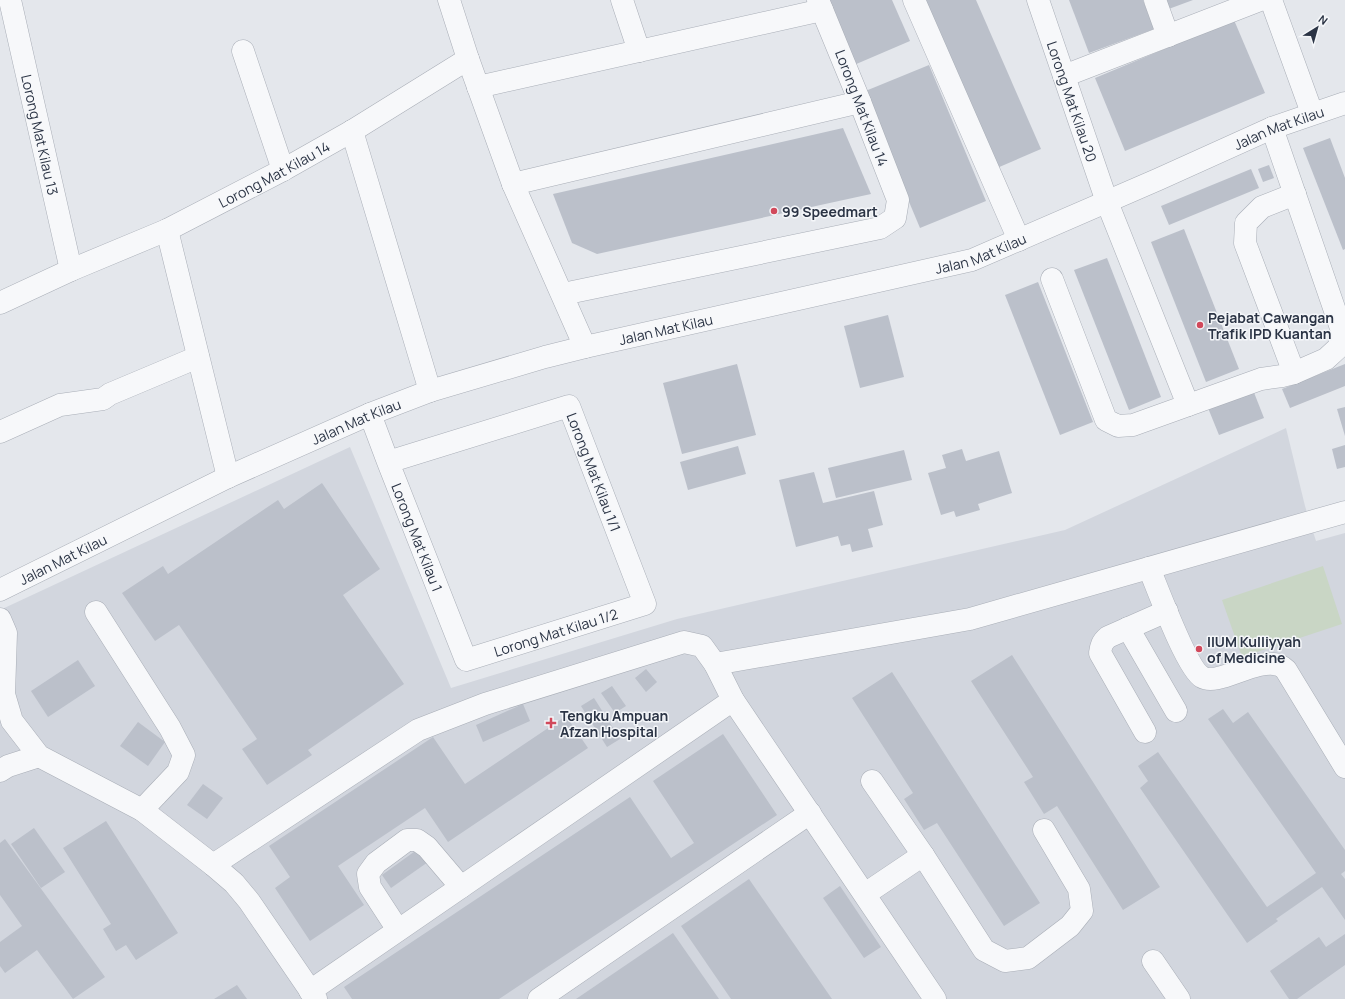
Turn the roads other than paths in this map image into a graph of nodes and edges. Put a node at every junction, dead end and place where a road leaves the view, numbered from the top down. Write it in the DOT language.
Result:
graph roads {
  1 [pos="10,0"];
  2 [pos="449,0"];
  3 [pos="622,0"];
  4 [pos="914,0"];
  5 [pos="1038,0"];
  6 [pos="1155,0"];
  7 [pos="1260,0"];
  8 [pos="1271,0"];
  9 [pos="820,5"];
  10 [pos="1168,36"];
  11 [pos="243,51"];
  12 [pos="639,51"];
  13 [pos="468,59"];
  14 [pos="1064,76"];
  15 [pos="478,87"];
  16 [pos="860,102"];
  17 [pos="1345,103"];
  18 [pos="1312,113"];
  19 [pos="1272,128"];
  20 [pos="352,131"];
  21 [pos="283,170"];
  22 [pos="513,184"];
  23 [pos="1295,194"];
  24 [pos="1107,202"];
  25 [pos="167,230"];
  26 [pos="1019,240"];
  27 [pos="71,270"];
  28 [pos="1052,279"];
  29 [pos="563,294"];
  30 [pos="0,303"];
  31 [pos="585,347"];
  32 [pos="198,357"];
  33 [pos="1294,373"];
  34 [pos="430,391"];
  35 [pos="1188,405"];
  36 [pos="370,414"];
  37 [pos="0,432"];
  38 [pos="388,462"];
  39 [pos="228,477"];
  40 [pos="1345,512"];
  41 [pos="1149,568"];
  42 [pos="0,590"];
  43 [pos="645,604"];
  44 [pos="1167,611"];
  45 [pos="96,612"];
  46 [pos="0,619"];
  47 [pos="1128,628"];
  48 [pos="466,660"];
  49 [pos="715,664"];
  50 [pos="733,700"];
  51 [pos="1176,711"];
  52 [pos="1146,732"];
  53 [pos="40,756"];
  54 [pos="1345,767"];
  55 [pos="0,771"];
  56 [pos="872,781"];
  57 [pos="142,810"];
  58 [pos="810,813"];
  59 [pos="1044,830"];
  60 [pos="923,855"];
  61 [pos="214,865"];
  62 [pos="461,887"];
  63 [pos="865,894"];
  64 [pos="398,930"];
  65 [pos="1153,960"];
  66 [pos="313,995"];
  67 [pos="539,999"];
  68 [pos="936,999"];
  69 [pos="1179,999"];
  1 -- 27 [label="street, Lorong Mat Kilau 13"];
  2 -- 13 [label="street"];
  3 -- 12 [label="street"];
  4 -- 26 [label="street"];
  5 -- 14 [label="street, Lorong Mat Kilau 20"];
  6 -- 10 [label="street"];
  7 -- 10 [label="street"];
  8 -- 18 [label="street"];
  9 -- 12 [label="street"];
  9 -- 16 [label="street, Lorong Mat Kilau 14"];
  10 -- 14 [label="street"];
  11 -- 21 [label="street"];
  12 -- 15 [label="street"];
  13 -- 15 [label="street"];
  13 -- 20 [label="street, Lorong Mat Kilau 14"];
  14 -- 24 [label="street, Lorong Mat Kilau 20"];
  15 -- 22 [label="street"];
  16 -- 22 [label="street"];
  16 -- 29 [label="street, Lorong Mat Kilau 14"];
  17 -- 18 [label="street, Jalan Mat Kilau"];
  18 -- 19 [label="street, Jalan Mat Kilau"];
  19 -- 23 [label="street"];
  19 -- 24 [label="street, Jalan Mat Kilau"];
  20 -- 21 [label="street, Lorong Mat Kilau 14"];
  20 -- 34 [label="street"];
  21 -- 25 [label="street, Lorong Mat Kilau 14"];
  22 -- 29 [label="street"];
  23 -- 33 [label="street"];
  23 -- 33 [label="street"];
  24 -- 26 [label="street, Jalan Mat Kilau"];
  24 -- 35 [label="street, Lorong Mat Kilau 20"];
  25 -- 27 [label="street, Lorong Mat Kilau 14"];
  25 -- 32 [label="street"];
  26 -- 31 [label="street, Jalan Mat Kilau"];
  27 -- 30 [label="street, Lorong Mat Kilau 14"];
  28 -- 35 [label="street"];
  29 -- 31 [label="street"];
  31 -- 34 [label="street, Jalan Mat Kilau"];
  32 -- 37 [label="street"];
  32 -- 39 [label="street"];
  33 -- 35 [label="street"];
  34 -- 36 [label="street, Jalan Mat Kilau"];
  36 -- 38 [label="street, Lorong Mat Kilau 1"];
  36 -- 39 [label="street, Jalan Mat Kilau"];
  38 -- 43 [label="street, Lorong Mat Kilau 1/1"];
  38 -- 48 [label="street, Lorong Mat Kilau 1"];
  39 -- 42 [label="street, Jalan Mat Kilau"];
  40 -- 41 [label="street"];
  41 -- 44 [label="street"];
  41 -- 49 [label="street"];
  43 -- 48 [label="street, Lorong Mat Kilau 1/2"];
  44 -- 47 [label="street"];
  44 -- 54 [label="street"];
  45 -- 57 [label="street"];
  46 -- 53 [label="street"];
  47 -- 51 [label="street"];
  47 -- 52 [label="street"];
  49 -- 50 [label="street"];
  49 -- 61 [label="street"];
  50 -- 58 [label="street"];
  50 -- 62 [label="street"];
  53 -- 55 [label="street"];
  53 -- 57 [label="street"];
  56 -- 60 [label="street"];
  57 -- 61 [label="street"];
  58 -- 63 [label="street"];
  58 -- 67 [label="street"];
  59 -- 60 [label="street"];
  60 -- 63 [label="street"];
  61 -- 66 [label="street"];
  62 -- 64 [label="street"];
  62 -- 64 [label="street"];
  63 -- 68 [label="street"];
  64 -- 66 [label="street"];
  65 -- 69 [label="street"];
}
